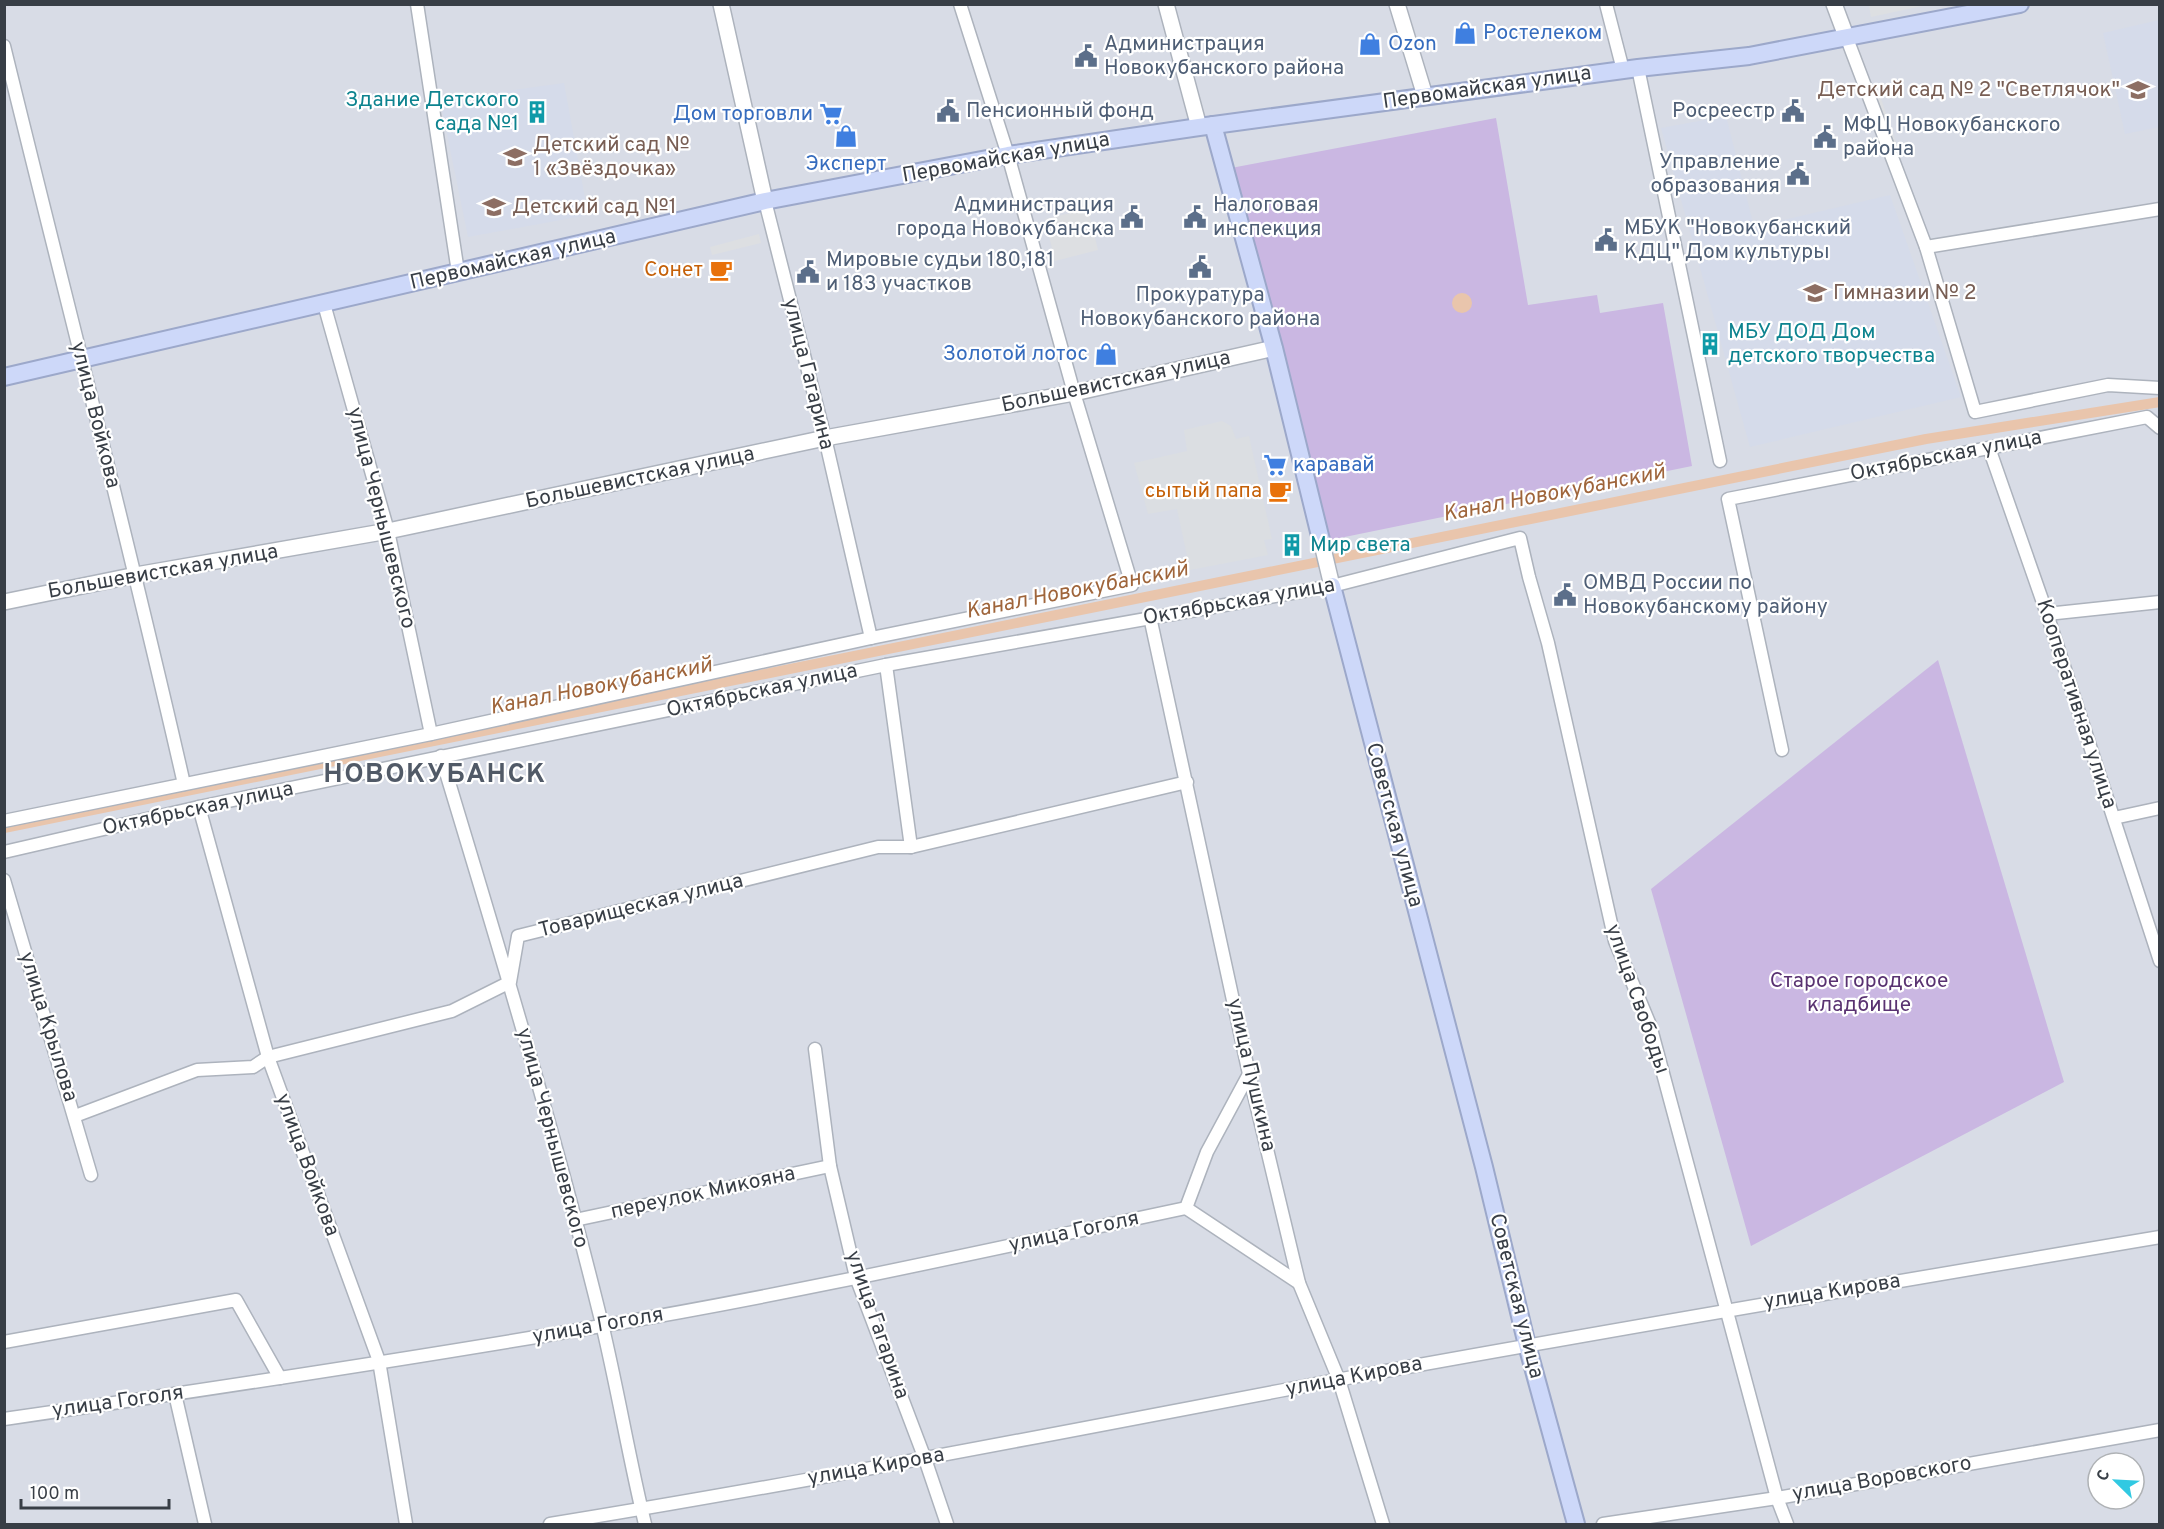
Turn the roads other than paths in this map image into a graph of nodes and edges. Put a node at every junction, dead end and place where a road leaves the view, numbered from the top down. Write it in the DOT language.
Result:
graph roads {
  1 [pos="417,4"];
  2 [pos="721,4"];
  3 [pos="960,4"];
  4 [pos="1166,4"];
  5 [pos="1397,4"];
  6 [pos="1606,4"];
  7 [pos="1834,4"];
  8 [pos="2019,4"];
  9 [pos="1846,36"];
  10 [pos="4,46"];
  11 [pos="1630,69"];
  12 [pos="1425,96"];
  13 [pos="1206,126"];
  14 [pos="1008,155"];
  15 [pos="765,201"];
  16 [pos="2160,209"];
  17 [pos="1926,247"];
  18 [pos="458,272"];
  19 [pos="324,304"];
  20 [pos="1274,348"];
  21 [pos="81,359"];
  22 [pos="4,377"];
  23 [pos="2160,388"];
  24 [pos="1074,393"];
  25 [pos="2160,428"];
  26 [pos="825,438"];
  27 [pos="1989,448"];
  28 [pos="1720,461"];
  29 [pos="388,531"];
  30 [pos="1520,538"];
  31 [pos="1321,540"];
  32 [pos="136,574"];
  33 [pos="1332,586"];
  34 [pos="4,602"];
  35 [pos="2160,602"];
  36 [pos="2047,614"];
  37 [pos="1150,617"];
  38 [pos="871,638"];
  39 [pos="886,665"];
  40 [pos="430,734"];
  41 [pos="1782,750"];
  42 [pos="441,757"];
  43 [pos="1187,782"];
  44 [pos="184,784"];
  45 [pos="199,807"];
  46 [pos="2160,808"];
  47 [pos="2114,818"];
  48 [pos="4,821"];
  49 [pos="910,847"];
  50 [pos="4,852"];
  51 [pos="4,880"];
  52 [pos="2160,961"];
  53 [pos="510,982"];
  54 [pos="815,1049"];
  55 [pos="268,1057"];
  56 [pos="1249,1074"];
  57 [pos="75,1116"];
  58 [pos="830,1166"];
  59 [pos="91,1175"];
  60 [pos="1186,1208"];
  61 [pos="575,1220"];
  62 [pos="2160,1237"];
  63 [pos="856,1277"];
  64 [pos="1299,1283"];
  65 [pos="1726,1310"];
  66 [pos="603,1326"];
  67 [pos="4,1342"];
  68 [pos="1527,1345"];
  69 [pos="378,1361"];
  70 [pos="280,1378"];
  71 [pos="1339,1380"];
  72 [pos="175,1394"];
  73 [pos="4,1419"];
  74 [pos="2160,1430"];
  75 [pos="925,1458"];
  76 [pos="1777,1498"];
  77 [pos="642,1510"];
  78 [pos="205,1524"];
  79 [pos="406,1524"];
  80 [pos="550,1524"];
  81 [pos="645,1524"];
  82 [pos="947,1524"];
  83 [pos="1383,1524"];
  84 [pos="1576,1524"];
  85 [pos="1603,1524"];
  86 [pos="1787,1524"];
  1 -- 18 [label="street"];
  2 -- 15 [label="street, улица Гагарина"];
  3 -- 14 [label="street"];
  4 -- 13 [label="street, Советская улица"];
  5 -- 12 [label="street"];
  6 -- 11 [label="street"];
  7 -- 9 [label="street"];
  8 -- 9 [label="main road, Первомайская улица"];
  9 -- 11 [label="main road, Первомайская улица"];
  9 -- 17 [label="street"];
  10 -- 21 [label="street, улица Войкова"];
  11 -- 12 [label="main road, Первомайская улица"];
  11 -- 28 [label="street"];
  12 -- 13 [label="main road, Первомайская улица"];
  13 -- 14 [label="main road, Первомайская улица"];
  13 -- 20 [label="main road, Советская улица"];
  14 -- 15 [label="main road, Первомайская улица"];
  14 -- 24 [label="street"];
  15 -- 18 [label="main road, Первомайская улица"];
  15 -- 26 [label="street, улица Гагарина"];
  16 -- 17 [label="street"];
  17 -- 23 [label="street, Октябрьская улица"];
  18 -- 19 [label="main road, Первомайская улица"];
  19 -- 21 [label="main road, Первомайская улица"];
  19 -- 29 [label="street, улица Чернышевского"];
  20 -- 24 [label="street, Большевистская улица"];
  20 -- 31 [label="main road, Советская улица"];
  21 -- 22 [label="main road, Первомайская улица"];
  21 -- 32 [label="street, улица Войкова"];
  24 -- 26 [label="street, Большевистская улица"];
  24 -- 38 [label="street, Октябрьская улица"];
  25 -- 27 [label="street, Октябрьская улица"];
  26 -- 29 [label="street, Большевистская улица"];
  26 -- 38 [label="street, улица Гагарина"];
  27 -- 36 [label="street, Кооперативная улица"];
  27 -- 41 [label="street, Октябрьская улица"];
  29 -- 32 [label="street, Большевистская улица"];
  29 -- 40 [label="street, улица Чернышевского"];
  30 -- 33 [label="street, Октябрьская улица"];
  30 -- 65 [label="street, улица Свободы"];
  31 -- 33 [label="street, Советская улица"];
  32 -- 34 [label="street, Большевистская улица"];
  32 -- 44 [label="street, улица Войкова"];
  33 -- 37 [label="street, Октябрьская улица"];
  33 -- 68 [label="main road, Советская улица"];
  35 -- 36 [label="street"];
  36 -- 47 [label="street, Кооперативная улица"];
  37 -- 39 [label="street, Октябрьская улица"];
  37 -- 43 [label="street, улица Пушкина"];
  38 -- 40 [label="street, Октябрьская улица"];
  39 -- 42 [label="street, Октябрьская улица"];
  39 -- 49 [label="street"];
  40 -- 44 [label="street, Октябрьская улица"];
  42 -- 45 [label="street, Октябрьская улица"];
  42 -- 53 [label="street, улица Чернышевского"];
  43 -- 49 [label="street, Товарищеская улица"];
  43 -- 56 [label="street, улица Пушкина"];
  44 -- 48 [label="street, Октябрьская улица"];
  45 -- 50 [label="street, Октябрьская улица"];
  45 -- 55 [label="street, улица Войкова"];
  46 -- 47 [label="street"];
  47 -- 52 [label="street, Кооперативная улица"];
  49 -- 53 [label="street, Товарищеская улица"];
  51 -- 57 [label="street, улица Крылова"];
  53 -- 55 [label="street"];
  53 -- 61 [label="street, улица Чернышевского"];
  54 -- 58 [label="street, улица Гагарина"];
  55 -- 57 [label="street"];
  55 -- 69 [label="street, улица Войкова"];
  56 -- 60 [label="street"];
  56 -- 64 [label="street, улица Пушкина"];
  57 -- 59 [label="street, улица Крылова"];
  58 -- 61 [label="street, переулок Микояна"];
  58 -- 63 [label="street, улица Гагарина"];
  60 -- 63 [label="street, улица Гоголя"];
  60 -- 64 [label="street"];
  61 -- 66 [label="street, улица Чернышевского"];
  62 -- 65 [label="street, улица Кирова"];
  63 -- 66 [label="street, улица Гоголя"];
  63 -- 75 [label="street, улица Гагарина"];
  64 -- 71 [label="street, улица Пушкина"];
  65 -- 68 [label="street, улица Кирова"];
  65 -- 76 [label="street, улица Свободы"];
  66 -- 69 [label="street, улица Гоголя"];
  66 -- 77 [label="street, улица Чернышевского"];
  67 -- 70 [label="street"];
  68 -- 71 [label="street, улица Кирова"];
  68 -- 84 [label="main road, Советская улица"];
  69 -- 70 [label="street, улица Гоголя"];
  69 -- 79 [label="street, улица Войкова"];
  70 -- 72 [label="street, улица Гоголя"];
  71 -- 75 [label="street, улица Кирова"];
  71 -- 83 [label="street, улица Пушкина"];
  72 -- 73 [label="street, улица Гоголя"];
  72 -- 78 [label="street"];
  74 -- 76 [label="street, улица Воровского"];
  75 -- 77 [label="street, улица Кирова"];
  75 -- 82 [label="street, улица Гагарина"];
  76 -- 85 [label="street, улица Воровского"];
  76 -- 86 [label="street, улица Свободы"];
  77 -- 80 [label="street, улица Кирова"];
  77 -- 81 [label="street, улица Чернышевского"];
}
